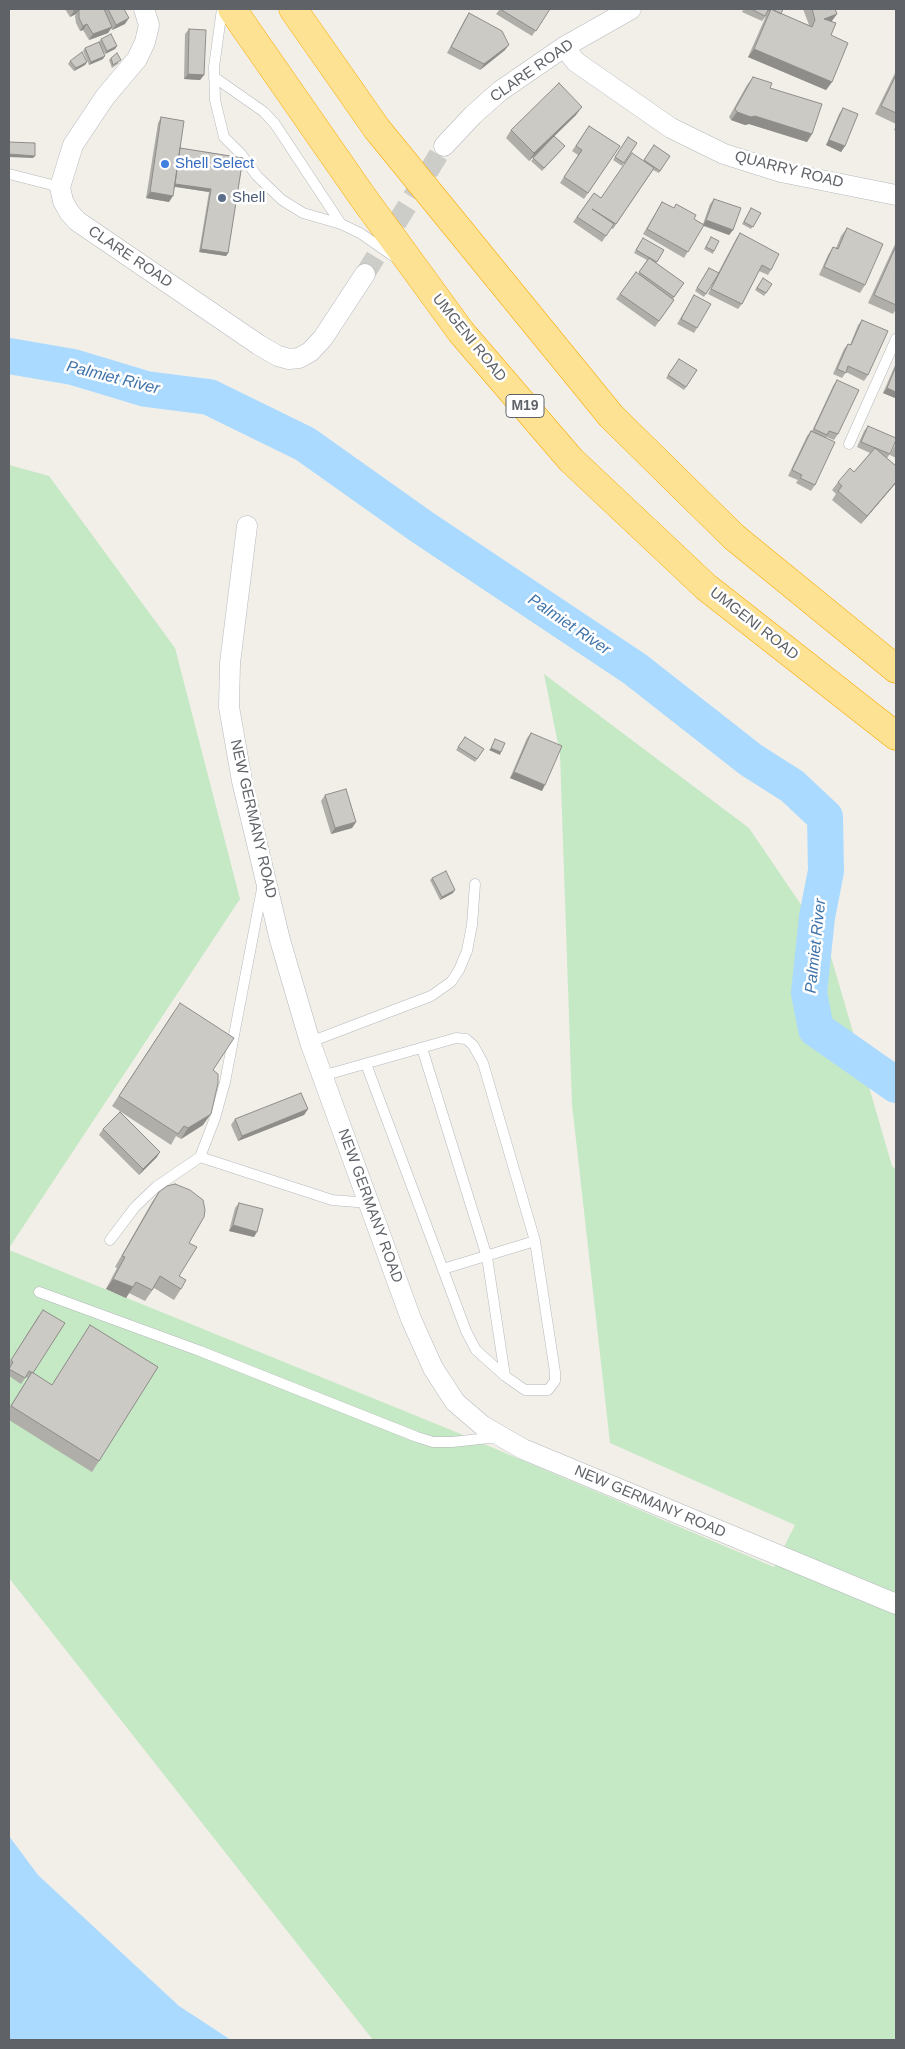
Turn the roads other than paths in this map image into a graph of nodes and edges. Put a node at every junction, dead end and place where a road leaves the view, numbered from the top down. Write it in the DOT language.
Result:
graph roads {
  1 [pos="144,9"];
  2 [pos="222,9"];
  3 [pos="232,9"];
  4 [pos="631,9"];
  5 [pos="294,10"];
  6 [pos="564,47"];
  7 [pos="214,76"];
  8 [pos="444,146"];
  9 [pos="9,174"];
  10 [pos="60,187"];
  11 [pos="896,195"];
  12 [pos="341,224"];
  13 [pos="418,272"];
  14 [pos="365,274"];
  15 [pos="896,339"];
  16 [pos="849,444"];
  17 [pos="247,526"];
  18 [pos="896,669"];
  19 [pos="896,736"];
  20 [pos="265,876"];
  21 [pos="475,884"];
  22 [pos="310,1042"];
  23 [pos="422,1048"];
  24 [pos="366,1064"];
  25 [pos="322,1076"];
  26 [pos="200,1157"];
  27 [pos="369,1203"];
  28 [pos="110,1240"];
  29 [pos="536,1241"];
  30 [pos="488,1256"];
  31 [pos="443,1269"];
  32 [pos="39,1292"];
  33 [pos="505,1376"];
  34 [pos="502,1437"];
  35 [pos="896,1604"];
  1 -- 10 [label="street"];
  2 -- 7 [label="lane"];
  3 -- 13 [label="highway, UMGENI ROAD / M19"];
  4 -- 6 [label="street, CLARE ROAD"];
  5 -- 18 [label="highway"];
  6 -- 8 [label="street, CLARE ROAD"];
  6 -- 11 [label="street, QUARRY ROAD"];
  7 -- 12 [label="lane"];
  7 -- 12 [label="lane"];
  9 -- 10 [label="lane"];
  10 -- 14 [label="street, CLARE ROAD"];
  12 -- 13 [label="lane"];
  13 -- 19 [label="highway, UMGENI ROAD / M19"];
  15 -- 16 [label="lane"];
  17 -- 20 [label="street, NEW GERMANY ROAD"];
  20 -- 22 [label="street, NEW GERMANY ROAD"];
  20 -- 26 [label="lane"];
  21 -- 22 [label="lane"];
  22 -- 25 [label="street, NEW GERMANY ROAD"];
  23 -- 24 [label="lane"];
  23 -- 29 [label="lane"];
  23 -- 30 [label="lane"];
  24 -- 25 [label="lane"];
  24 -- 31 [label="lane"];
  25 -- 27 [label="street, NEW GERMANY ROAD"];
  26 -- 27 [label="lane"];
  26 -- 28 [label="lane"];
  27 -- 34 [label="street, NEW GERMANY ROAD"];
  29 -- 30 [label="lane"];
  29 -- 33 [label="lane"];
  30 -- 31 [label="lane"];
  30 -- 33 [label="lane"];
  31 -- 33 [label="lane"];
  32 -- 34 [label="lane"];
  34 -- 35 [label="street, NEW GERMANY ROAD"];
}
